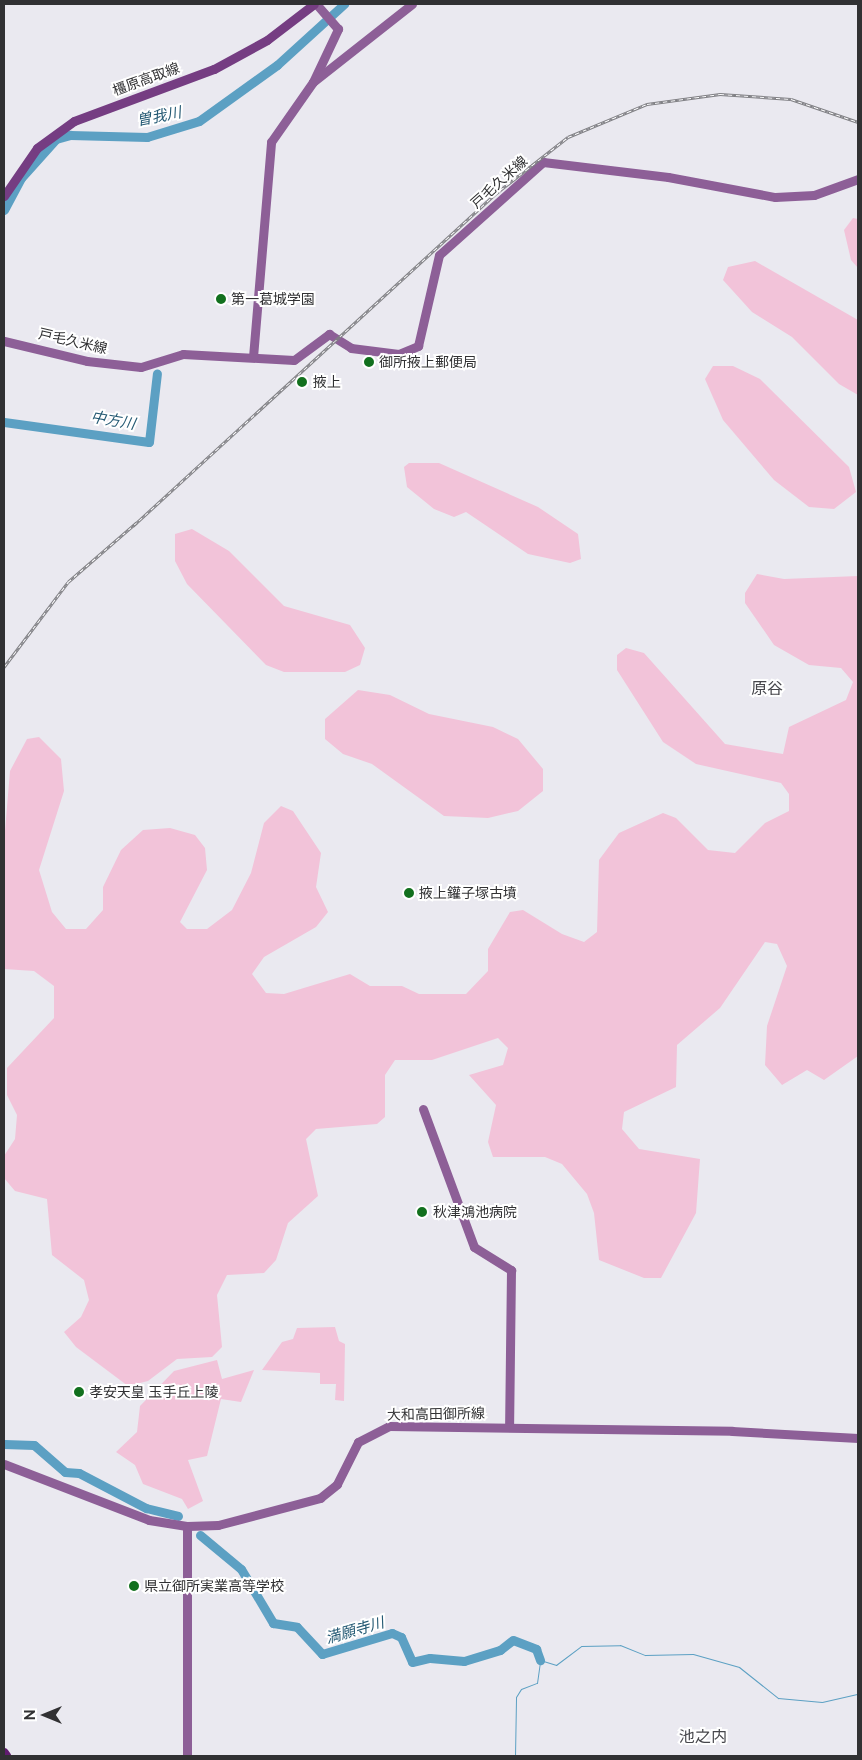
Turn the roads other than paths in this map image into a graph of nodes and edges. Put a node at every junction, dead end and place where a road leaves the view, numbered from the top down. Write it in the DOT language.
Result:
graph roads {
  1 [pos="412,4"];
  2 [pos="316,5"];
  3 [pos="312,82"];
  4 [pos="858,179"];
  5 [pos="4,196"];
  6 [pos="4,341"];
  7 [pos="253,357"];
  8 [pos="423,1109"];
  9 [pos="509,1427"];
  10 [pos="858,1438"];
  11 [pos="4,1464"];
  12 [pos="187,1526"];
  13 [pos="187,1756"];
  1 -- 3 [label="main road"];
  2 -- 3 [label="main road"];
  2 -- 5 [label="main road, 橿原高取線"];
  3 -- 7 [label="main road"];
  4 -- 7 [label="main road, 戸毛久米線"];
  6 -- 7 [label="main road, 戸毛久米線"];
  8 -- 9 [label="main road"];
  9 -- 10 [label="main road, 大和高田御所線"];
  9 -- 12 [label="main road, 大和高田御所線"];
  11 -- 12 [label="main road, 大和高田御所線"];
  12 -- 13 [label="main road"];
}
